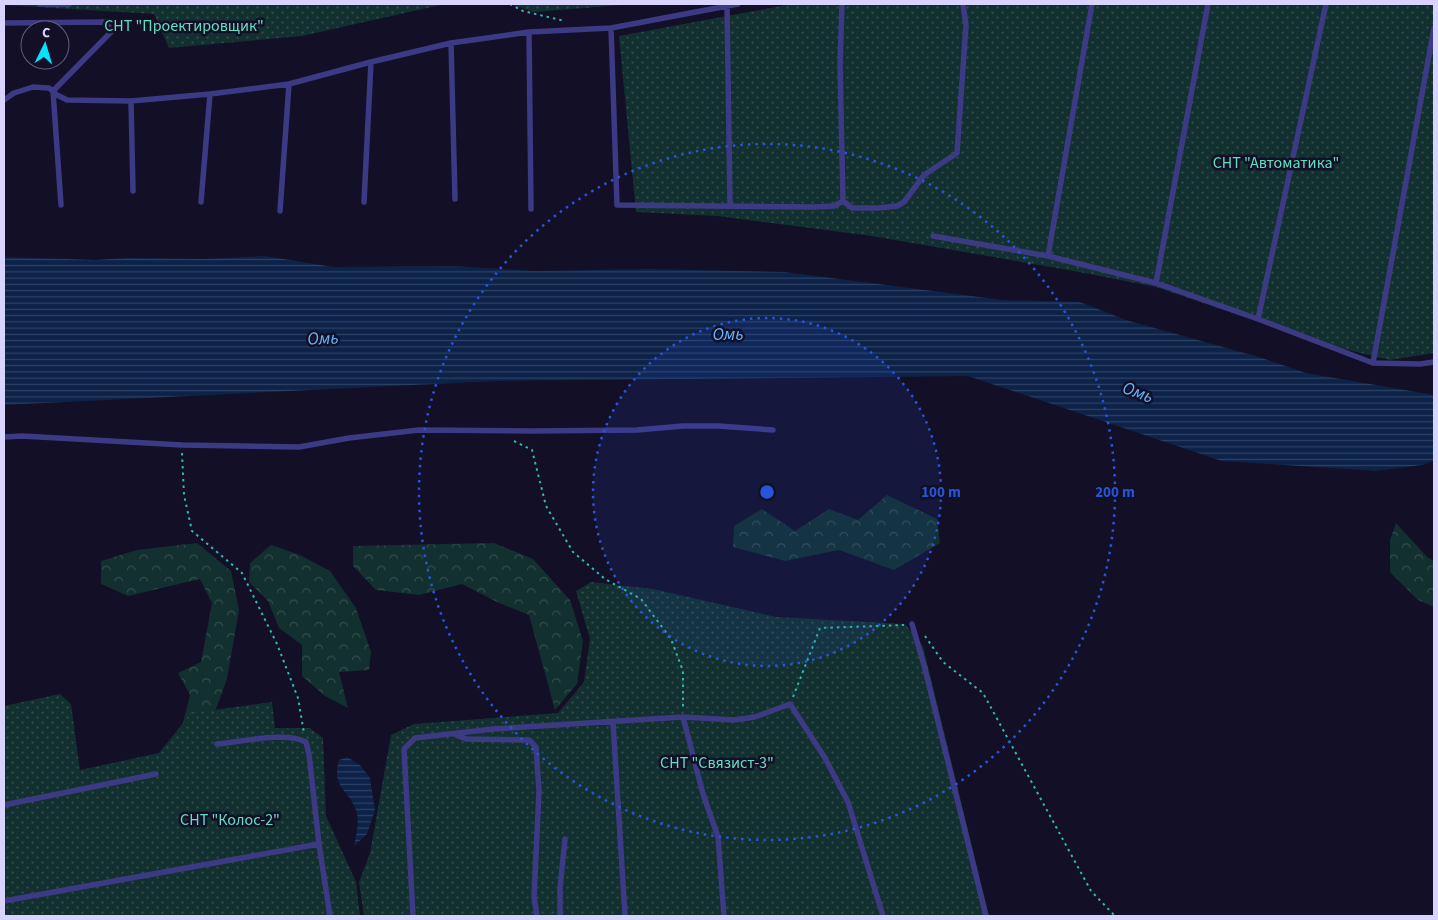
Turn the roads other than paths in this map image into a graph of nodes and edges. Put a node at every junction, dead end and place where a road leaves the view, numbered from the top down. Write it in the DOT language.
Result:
graph roads {
  1 [pos="40,4"];
  2 [pos="69,4"];
  3 [pos="738,4"];
  4 [pos="842,4"];
  5 [pos="962,4"];
  6 [pos="1092,4"];
  7 [pos="1208,4"];
  8 [pos="1326,4"];
  9 [pos="727,6"];
  10 [pos="4,23"];
  11 [pos="611,28"];
  12 [pos="1434,28"];
  13 [pos="529,32"];
  14 [pos="451,43"];
  15 [pos="371,62"];
  16 [pos="289,84"];
  17 [pos="53,91"];
  18 [pos="210,94"];
  19 [pos="4,100"];
  20 [pos="131,101"];
  21 [pos="133,192"];
  22 [pos="455,199"];
  23 [pos="843,201"];
  24 [pos="202,202"];
  25 [pos="364,202"];
  26 [pos="61,205"];
  27 [pos="730,206"];
  28 [pos="531,209"];
  29 [pos="280,211"];
  30 [pos="933,236"];
  31 [pos="1048,256"];
  32 [pos="1156,283"];
  33 [pos="1258,319"];
  34 [pos="1434,362"];
  35 [pos="1373,363"];
  36 [pos="773,430"];
  37 [pos="4,437"];
  38 [pos="912,624"];
  39 [pos="683,717"];
  40 [pos="613,722"];
  41 [pos="453,734"];
  42 [pos="217,744"];
  43 [pos="156,774"];
  44 [pos="4,806"];
  45 [pos="565,839"];
  46 [pos="319,844"];
  47 [pos="4,901"];
  48 [pos="330,916"];
  49 [pos="413,916"];
  50 [pos="537,916"];
  51 [pos="560,916"];
  52 [pos="625,916"];
  53 [pos="724,916"];
  54 [pos="883,916"];
  55 [pos="986,916"];
  1 -- 2 [label="lane"];
  3 -- 9 [label="lane"];
  4 -- 23 [label="lane"];
  5 -- 23 [label="lane"];
  6 -- 31 [label="lane"];
  7 -- 32 [label="lane"];
  8 -- 33 [label="lane"];
  9 -- 11 [label="lane"];
  9 -- 27 [label="lane"];
  10 -- 17 [label="lane"];
  11 -- 13 [label="lane"];
  11 -- 27 [label="lane"];
  12 -- 35 [label="lane"];
  13 -- 14 [label="lane"];
  13 -- 28 [label="lane"];
  14 -- 15 [label="lane"];
  14 -- 22 [label="lane"];
  15 -- 16 [label="lane"];
  15 -- 25 [label="lane"];
  16 -- 18 [label="lane"];
  16 -- 29 [label="lane"];
  17 -- 19 [label="lane"];
  17 -- 20 [label="lane"];
  17 -- 26 [label="lane"];
  18 -- 20 [label="lane"];
  18 -- 24 [label="lane"];
  20 -- 21 [label="lane"];
  23 -- 27 [label="lane"];
  30 -- 31 [label="lane"];
  31 -- 32 [label="lane"];
  32 -- 33 [label="lane"];
  33 -- 35 [label="lane"];
  34 -- 35 [label="lane"];
  36 -- 37 [label="lane"];
  38 -- 55 [label="lane"];
  39 -- 40 [label="lane"];
  39 -- 53 [label="lane"];
  39 -- 54 [label="lane"];
  40 -- 41 [label="lane"];
  40 -- 52 [label="lane"];
  41 -- 49 [label="lane"];
  41 -- 50 [label="lane"];
  42 -- 46 [label="lane"];
  43 -- 44 [label="lane"];
  45 -- 51 [label="lane"];
  46 -- 47 [label="lane"];
  46 -- 48 [label="lane"];
}
